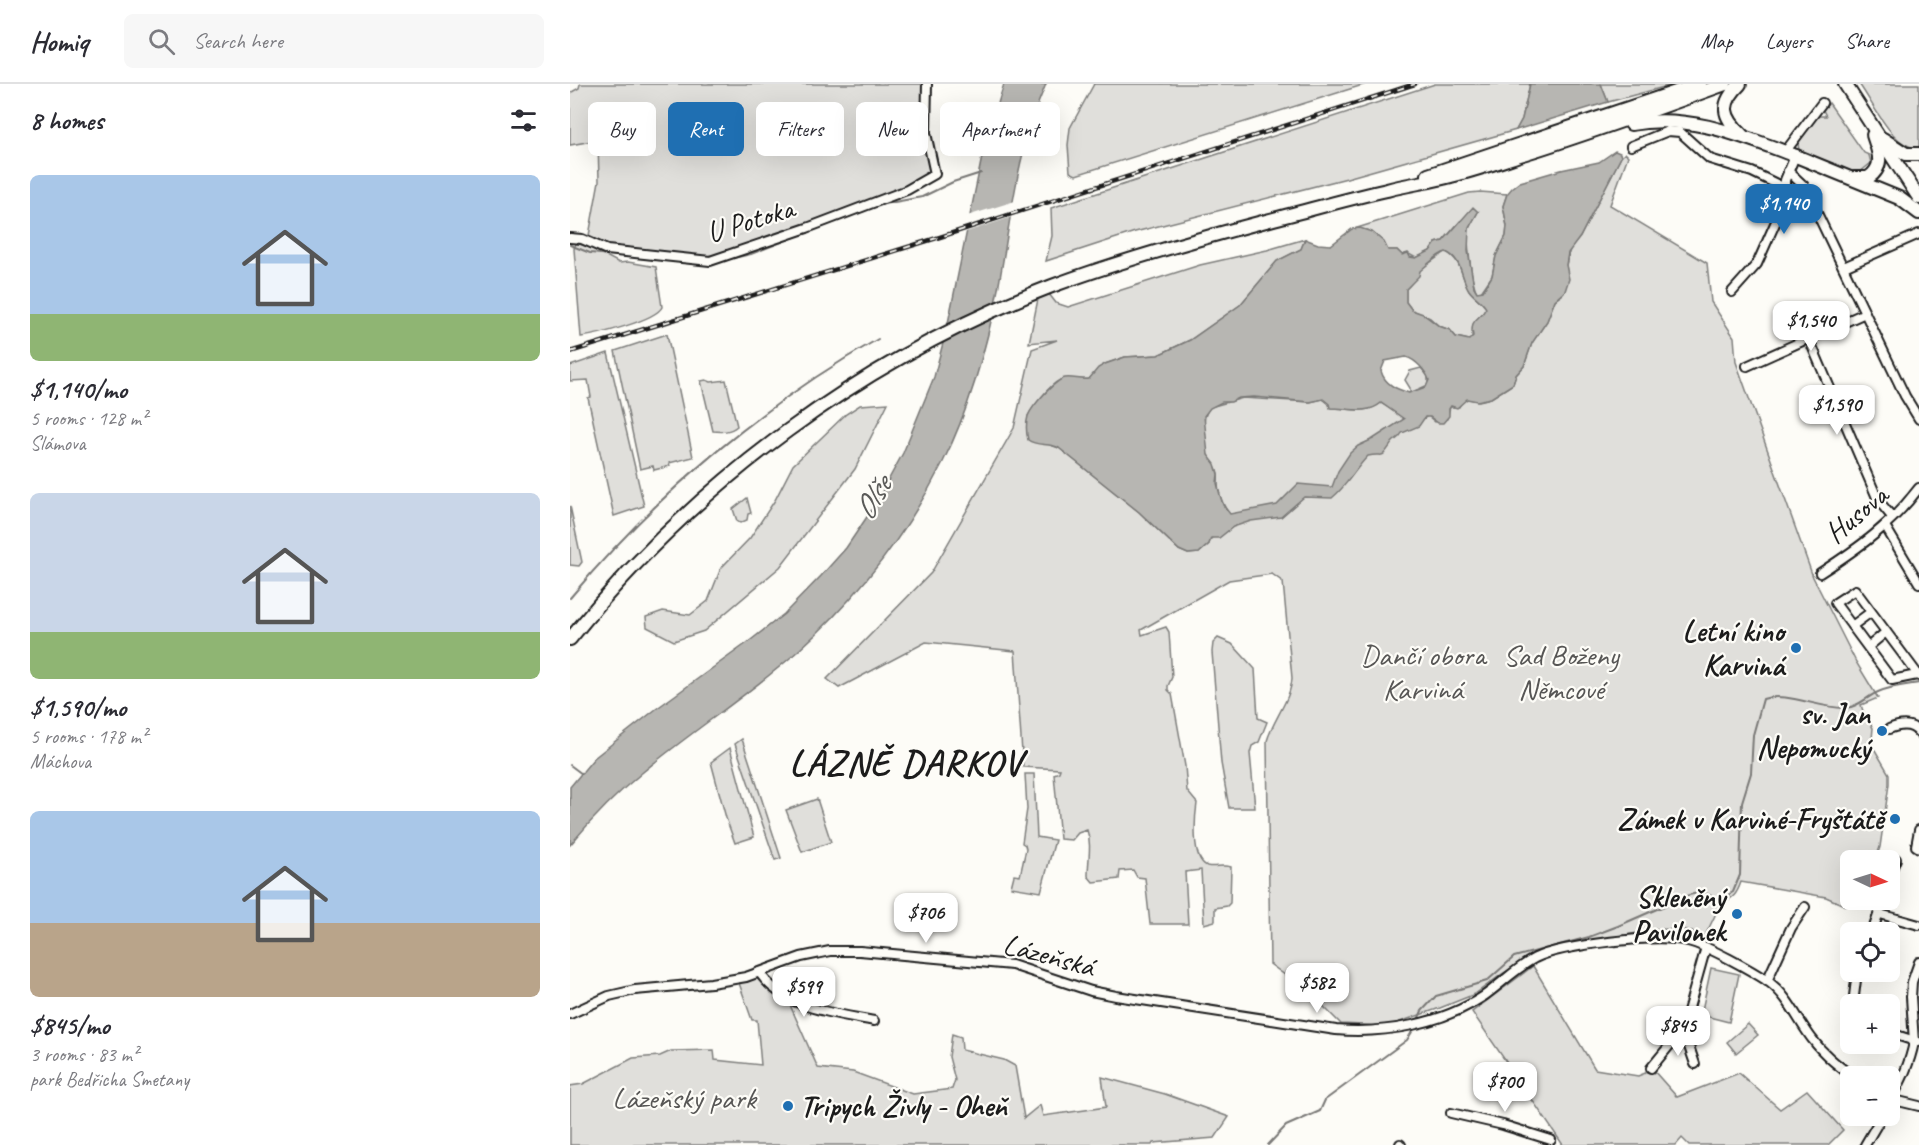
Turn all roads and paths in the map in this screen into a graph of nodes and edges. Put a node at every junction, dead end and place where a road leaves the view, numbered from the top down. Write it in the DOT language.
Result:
graph roads {
  1 [pos="927,84"];
  2 [pos="1682,84"];
  3 [pos="1700,84"];
  4 [pos="1726,84"];
  5 [pos="1740,84"];
  6 [pos="1845,84"];
  7 [pos="1652,99"];
  8 [pos="1822,103"];
  9 [pos="1868,119"];
  10 [pos="1723,130"];
  11 [pos="1878,134"];
  12 [pos="1743,136"];
  13 [pos="1574,138"];
  14 [pos="1631,146"];
  15 [pos="1790,154"];
  16 [pos="1919,154"];
  17 [pos="1788,171"];
  18 [pos="1852,178"];
  19 [pos="1785,188"];
  20 [pos="1387,189"];
  21 [pos="1919,198"];
  22 [pos="1919,213"];
  23 [pos="1919,234"];
  24 [pos="570,238"];
  25 [pos="1844,267"];
  26 [pos="1732,292"];
  27 [pos="1865,313"];
  28 [pos="1809,339"];
  29 [pos="1747,366"];
  30 [pos="1919,419"];
  31 [pos="1919,488"];
  32 [pos="1892,517"];
  33 [pos="1885,526"];
  34 [pos="1820,573"];
  35 [pos="1919,583"];
  36 [pos="1871,612"];
  37 [pos="1852,626"];
  38 [pos="1886,632"];
  39 [pos="570,639"];
  40 [pos="1868,647"];
  41 [pos="1918,675"];
  42 [pos="1889,729"];
  43 [pos="1919,734"];
  44 [pos="1919,830"];
  45 [pos="1919,848"];
  46 [pos="1806,907"];
  47 [pos="1881,910"];
  48 [pos="1880,914"];
  49 [pos="1877,922"];
  50 [pos="1919,925"];
  51 [pos="1706,947"];
  52 [pos="1919,962"];
  53 [pos="759,972"];
  54 [pos="1767,981"];
  55 [pos="1916,984"];
  56 [pos="570,1014"];
  57 [pos="874,1021"];
  58 [pos="1683,1029"];
  59 [pos="1900,1036"];
  60 [pos="1917,1042"];
  61 [pos="1695,1064"];
  62 [pos="1840,1067"];
  63 [pos="1652,1068"];
  64 [pos="1900,1082"];
  65 [pos="1900,1102"];
  66 [pos="1919,1106"];
  67 [pos="1451,1113"];
  68 [pos="1876,1126"];
  69 [pos="1551,1140"];
  70 [pos="1865,1145"];
  1 -- 24 [label="street, U Potoka"];
  2 -- 7 [label="main road"];
  3 -- 7 [label="main road"];
  4 -- 10 [label="main road"];
  4 -- 13 [label="main road"];
  5 -- 12 [label="main road"];
  6 -- 9 [label="main road"];
  7 -- 20 [label="main road"];
  8 -- 15 [label="street"];
  9 -- 11 [label="main road"];
  9 -- 18 [label="main road"];
  10 -- 12 [label="main road"];
  10 -- 13 [label="main road"];
  11 -- 16 [label="main road"];
  11 -- 21 [label="main road"];
  12 -- 15 [label="main road"];
  13 -- 20 [label="main road"];
  14 -- 19 [label="street"];
  15 -- 17 [label="street"];
  15 -- 18 [label="main road"];
  17 -- 19 [label="street"];
  17 -- 25 [label="street"];
  18 -- 22 [label="main road"];
  19 -- 26 [label="street"];
  20 -- 39 [label="main road"];
  23 -- 25 [label="street"];
  25 -- 27 [label="street"];
  27 -- 28 [label="street"];
  27 -- 30 [label="street"];
  28 -- 29 [label="street"];
  28 -- 32 [label="street"];
  31 -- 32 [label="street, Husova"];
  32 -- 33 [label="street, Husova"];
  33 -- 34 [label="street, Husova"];
  33 -- 35 [label="street"];
  36 -- 37 [label="street"];
  36 -- 37 [label="street"];
  36 -- 38 [label="street"];
  37 -- 40 [label="street"];
  38 -- 40 [label="street"];
  38 -- 41 [label="street"];
  40 -- 41 [label="street"];
  42 -- 43 [label="street"];
  44 -- 45 [label="street"];
  46 -- 54 [label="street"];
  47 -- 48 [label="street"];
  48 -- 49 [label="street"];
  48 -- 50 [label="street"];
  51 -- 53 [label="street, Lázeňská"];
  51 -- 54 [label="street, Lázeňská"];
  51 -- 58 [label="street"];
  52 -- 55 [label="street"];
  53 -- 56 [label="street, Lázeňská"];
  53 -- 57 [label="street"];
  54 -- 62 [label="street, Lázeňská"];
  55 -- 60 [label="street"];
  58 -- 61 [label="street"];
  58 -- 63 [label="street"];
  59 -- 60 [label="street"];
  60 -- 64 [label="street"];
  65 -- 66 [label="street"];
  67 -- 69 [label="street"];
  68 -- 70 [label="street"];
}
